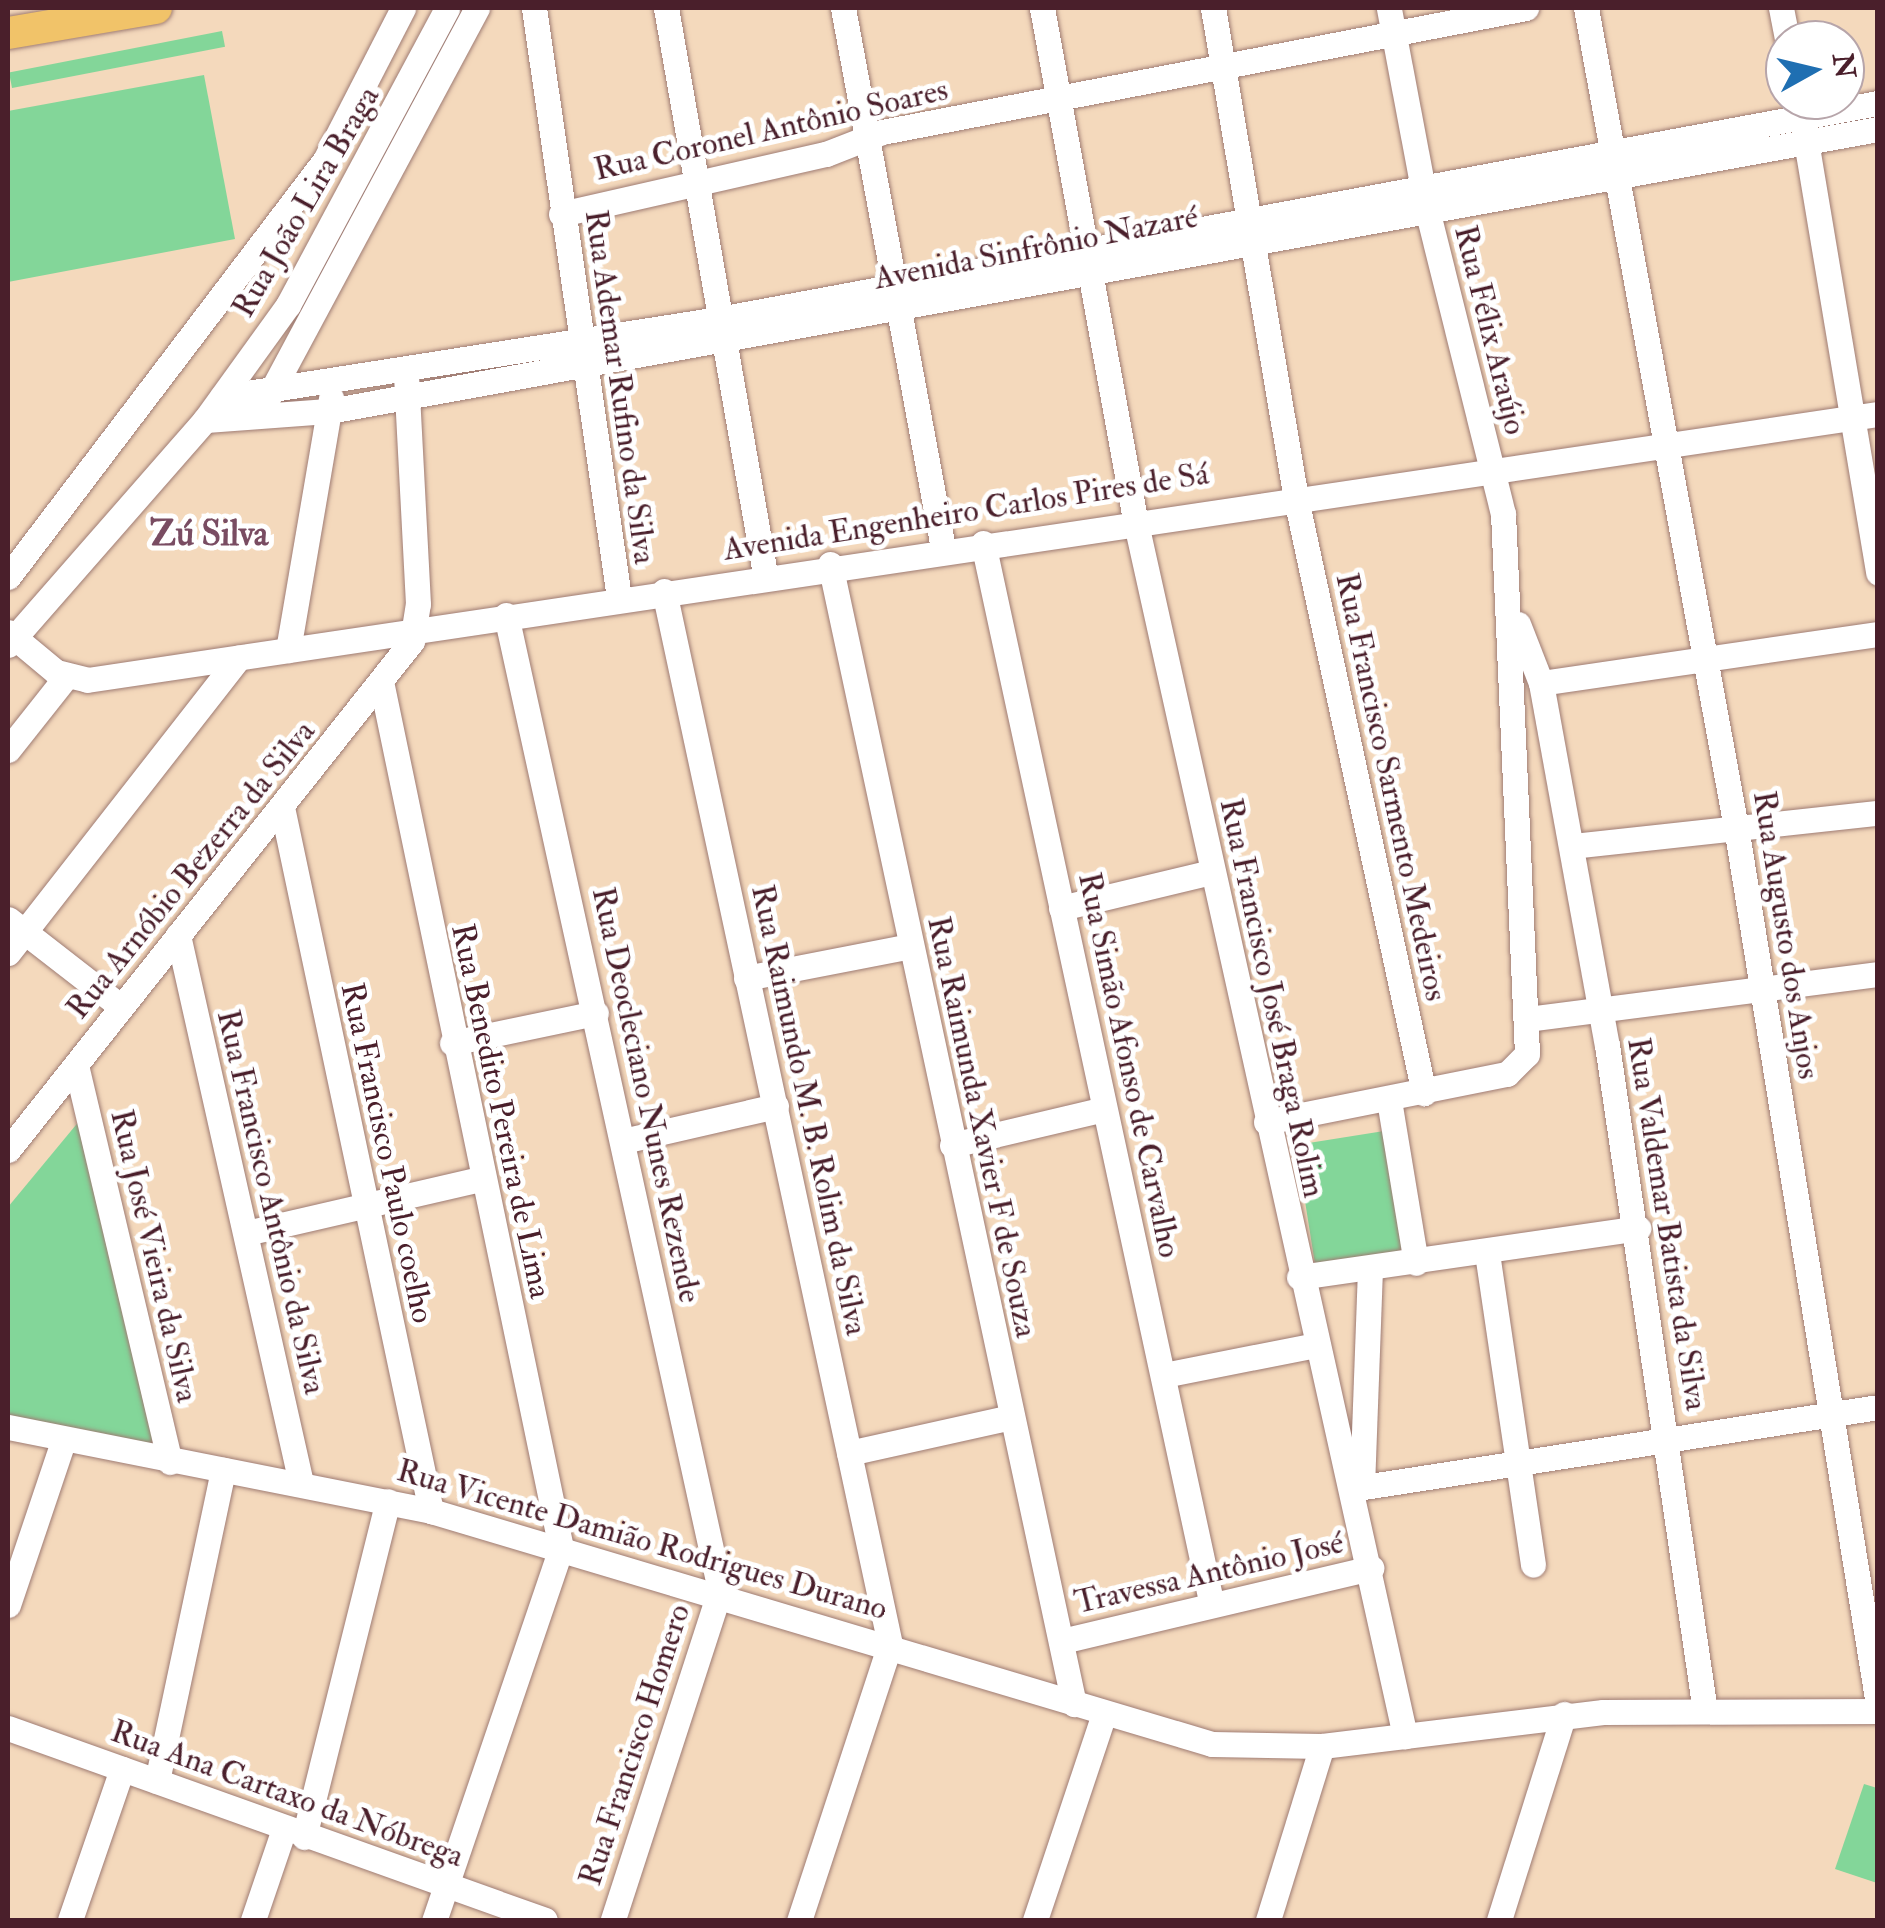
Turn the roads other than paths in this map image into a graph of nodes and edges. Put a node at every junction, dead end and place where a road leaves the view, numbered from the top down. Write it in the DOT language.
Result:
graph roads {
  1 [pos="156,8"];
  2 [pos="403,8"];
  3 [pos="447,8"];
  4 [pos="477,8"];
  5 [pos="534,8"];
  6 [pos="666,8"];
  7 [pos="843,8"];
  8 [pos="1042,8"];
  9 [pos="1213,8"];
  10 [pos="1390,8"];
  11 [pos="1526,8"];
  12 [pos="1586,8"];
  13 [pos="8,34"];
  14 [pos="1395,37"];
  15 [pos="1222,70"];
  16 [pos="1058,102"];
  17 [pos="1802,120"];
  18 [pos="1878,129"];
  19 [pos="866,140"];
  20 [pos="1615,166"];
  21 [pos="694,183"];
  22 [pos="1424,198"];
  23 [pos="562,214"];
  24 [pos="1246,229"];
  25 [pos="1086,263"];
  26 [pos="896,297"];
  27 [pos="721,329"];
  28 [pos="580,354"];
  29 [pos="407,383"];
  30 [pos="222,397"];
  31 [pos="331,399"];
  32 [pos="263,405"];
  33 [pos="1878,414"];
  34 [pos="1850,418"];
  35 [pos="205,420"];
  36 [pos="1666,446"];
  37 [pos="1490,465"];
  38 [pos="1295,494"];
  39 [pos="1136,519"];
  40 [pos="983,543"];
  41 [pos="943,548"];
  42 [pos="830,564"];
  43 [pos="1878,573"];
  44 [pos="765,574"];
  45 [pos="8,577"];
  46 [pos="664,591"];
  47 [pos="619,598"];
  48 [pos="1512,611"];
  49 [pos="506,615"];
  50 [pos="417,627"];
  51 [pos="1878,634"];
  52 [pos="10,638"];
  53 [pos="288,650"];
  54 [pos="239,657"];
  55 [pos="1707,662"];
  56 [pos="66,678"];
  57 [pos="1541,684"];
  58 [pos="382,686"];
  59 [pos="8,750"];
  60 [pos="282,808"];
  61 [pos="1878,813"];
  62 [pos="1737,833"];
  63 [pos="1572,846"];
  64 [pos="1211,872"];
  65 [pos="1061,908"];
  66 [pos="13,935"];
  67 [pos="178,935"];
  68 [pos="910,946"];
  69 [pos="1878,974"];
  70 [pos="746,978"];
  71 [pos="1763,992"];
  72 [pos="120,1006"];
  73 [pos="596,1013"];
  74 [pos="1601,1014"];
  75 [pos="1527,1019"];
  76 [pos="452,1042"];
  77 [pos="76,1065"];
  78 [pos="1424,1093"];
  79 [pos="1389,1100"];
  80 [pos="776,1106"];
  81 [pos="1104,1109"];
  82 [pos="1266,1122"];
  83 [pos="624,1141"];
  84 [pos="952,1145"];
  85 [pos="8,1150"];
  86 [pos="480,1179"];
  87 [pos="364,1206"];
  88 [pos="1638,1228"];
  89 [pos="246,1233"];
  90 [pos="1487,1253"];
  91 [pos="1416,1264"];
  92 [pos="1370,1270"];
  93 [pos="1299,1278"];
  94 [pos="1316,1346"];
  95 [pos="1164,1375"];
  96 [pos="1878,1407"];
  97 [pos="1828,1413"];
  98 [pos="1012,1418"];
  99 [pos="8,1427"];
  100 [pos="64,1439"];
  101 [pos="1668,1443"];
  102 [pos="849,1453"];
  103 [pos="170,1462"];
  104 [pos="1521,1462"];
  105 [pos="223,1470"];
  106 [pos="300,1483"];
  107 [pos="1357,1488"];
  108 [pos="388,1501"];
  109 [pos="430,1511"];
  110 [pos="561,1548"];
  111 [pos="1533,1565"];
  112 [pos="1371,1568"];
  113 [pos="720,1590"];
  114 [pos="1211,1600"];
  115 [pos="8,1605"];
  116 [pos="1062,1642"];
  117 [pos="890,1644"];
  118 [pos="1074,1704"];
  119 [pos="1878,1708"];
  120 [pos="1705,1711"];
  121 [pos="1564,1714"];
  122 [pos="1103,1717"];
  123 [pos="8,1728"];
  124 [pos="1405,1736"];
  125 [pos="1322,1746"];
  126 [pos="122,1769"];
  127 [pos="157,1781"];
  128 [pos="294,1833"];
  129 [pos="445,1886"];
  130 [pos="70,1920"];
  131 [pos="254,1920"];
  132 [pos="434,1920"];
  133 [pos="545,1920"];
  134 [pos="612,1920"];
  135 [pos="799,1920"];
  136 [pos="1035,1920"];
  137 [pos="1268,1920"];
  138 [pos="1499,1920"];
  1 -- 13 [label="main road"];
  2 -- 45 [label="street"];
  3 -- 30 [label="street, Rua João Lira Braga"];
  4 -- 32 [label="street"];
  5 -- 23 [label="street, Rua Ademar Rufino da Silva"];
  6 -- 21 [label="street"];
  7 -- 19 [label="street"];
  8 -- 16 [label="street, Rua Francisco José Braga Rolim"];
  9 -- 15 [label="street, Rua Francisco Sarmento Medeiros"];
  10 -- 14 [label="street, Rua Félix Araújo"];
  11 -- 14 [label="street, Rua Coronel Antônio Soares"];
  12 -- 20 [label="street, Rua Augusto dos Anjos"];
  14 -- 15 [label="street, Rua Coronel Antônio Soares"];
  14 -- 22 [label="street, Rua Félix Araújo"];
  15 -- 16 [label="street, Rua Coronel Antônio Soares"];
  15 -- 24 [label="street, Rua Francisco Sarmento Medeiros"];
  16 -- 19 [label="street, Rua Coronel Antônio Soares"];
  16 -- 25 [label="street, Rua Francisco José Braga Rolim"];
  17 -- 18 [label="street, Avenida Sinfrônio Nazaré"];
  17 -- 20 [label="street, Avenida Sinfrônio Nazaré"];
  17 -- 34 [label="street"];
  19 -- 21 [label="street, Rua Coronel Antônio Soares"];
  19 -- 26 [label="street"];
  20 -- 22 [label="street, Avenida Sinfrônio Nazaré"];
  20 -- 36 [label="street, Rua Augusto dos Anjos"];
  21 -- 23 [label="street, Rua Coronel Antônio Soares"];
  21 -- 27 [label="street"];
  22 -- 24 [label="street, Avenida Sinfrônio Nazaré"];
  22 -- 37 [label="street, Rua Félix Araújo"];
  23 -- 28 [label="street, Rua Ademar Rufino da Silva"];
  24 -- 25 [label="street, Avenida Sinfrônio Nazaré"];
  24 -- 38 [label="street, Rua Francisco Sarmento Medeiros"];
  25 -- 26 [label="street, Avenida Sinfrônio Nazaré"];
  25 -- 39 [label="street, Rua Francisco José Braga Rolim"];
  26 -- 27 [label="street, Avenida Sinfrônio Nazaré"];
  26 -- 41 [label="street"];
  27 -- 28 [label="street, Avenida Sinfrônio Nazaré"];
  27 -- 44 [label="street"];
  28 -- 29 [label="street, Avenida Sinfrônio Nazaré"];
  28 -- 47 [label="street, Rua Ademar Rufino da Silva"];
  29 -- 31 [label="street, Avenida Sinfrônio Nazaré"];
  29 -- 50 [label="street"];
  30 -- 32 [label="street, Avenida Sinfrônio Nazaré"];
  30 -- 35 [label="street, Rua João Lira Braga"];
  31 -- 32 [label="street, Avenida Sinfrônio Nazaré"];
  31 -- 53 [label="street"];
  32 -- 35 [label="street, Avenida Sinfrônio Nazaré"];
  33 -- 34 [label="street, Avenida Engenheiro Carlos Pires de Sá"];
  34 -- 36 [label="street, Avenida Engenheiro Carlos Pires de Sá"];
  34 -- 43 [label="street"];
  35 -- 52 [label="street, Rua João Lira Braga"];
  36 -- 37 [label="street, Avenida Engenheiro Carlos Pires de Sá"];
  36 -- 55 [label="street, Rua Augusto dos Anjos"];
  37 -- 38 [label="street, Avenida Engenheiro Carlos Pires de Sá"];
  37 -- 48 [label="street"];
  38 -- 39 [label="street, Avenida Engenheiro Carlos Pires de Sá"];
  38 -- 78 [label="street, Rua Francisco Sarmento Medeiros"];
  39 -- 40 [label="street, Avenida Engenheiro Carlos Pires de Sá"];
  39 -- 64 [label="street, Rua Francisco José Braga Rolim"];
  40 -- 41 [label="street, Avenida Engenheiro Carlos Pires de Sá"];
  40 -- 65 [label="street, Rua Simão Afonso de Carvalho"];
  41 -- 42 [label="street, Avenida Engenheiro Carlos Pires de Sá"];
  42 -- 44 [label="street, Avenida Engenheiro Carlos Pires de Sá"];
  42 -- 68 [label="street, Rua Raimunda Xavier F de Souza"];
  44 -- 46 [label="street, Avenida Engenheiro Carlos Pires de Sá"];
  46 -- 47 [label="street, Avenida Engenheiro Carlos Pires de Sá"];
  46 -- 70 [label="street, Rua Raimundo M. B. Rolim da Silva"];
  47 -- 49 [label="street, Avenida Engenheiro Carlos Pires de Sá"];
  48 -- 57 [label="street"];
  48 -- 75 [label="street"];
  49 -- 50 [label="street, Avenida Engenheiro Carlos Pires de Sá"];
  49 -- 73 [label="street, Rua Deocleciano Nunes Rezende"];
  50 -- 53 [label="street, Avenida Engenheiro Carlos Pires de Sá"];
  50 -- 58 [label="street, Rua Arnóbio Bezerra da Silva"];
  51 -- 55 [label="street"];
  52 -- 56 [label="street"];
  53 -- 54 [label="street, Avenida Engenheiro Carlos Pires de Sá"];
  54 -- 56 [label="street, Avenida Engenheiro Carlos Pires de Sá"];
  54 -- 66 [label="street"];
  55 -- 57 [label="street"];
  55 -- 62 [label="street, Rua Augusto dos Anjos"];
  56 -- 59 [label="street"];
  57 -- 63 [label="street"];
  58 -- 60 [label="street, Rua Arnóbio Bezerra da Silva"];
  58 -- 76 [label="street, Rua Benedito Pereira de Lima"];
  60 -- 67 [label="street, Rua Arnóbio Bezerra da Silva"];
  60 -- 87 [label="street, Rua Francisco Paulo coelho"];
  61 -- 62 [label="street"];
  62 -- 63 [label="street"];
  62 -- 71 [label="street, Rua Augusto dos Anjos"];
  63 -- 74 [label="street"];
  64 -- 65 [label="street"];
  64 -- 82 [label="street, Rua Francisco José Braga Rolim"];
  65 -- 81 [label="street, Rua Simão Afonso de Carvalho"];
  66 -- 72 [label="street"];
  67 -- 72 [label="street, Rua Arnóbio Bezerra da Silva"];
  67 -- 89 [label="street, Rua Francisco Antônio da Silva"];
  68 -- 70 [label="street"];
  68 -- 84 [label="street, Rua Raimunda Xavier F de Souza"];
  69 -- 71 [label="street"];
  70 -- 80 [label="street, Rua Raimundo M. B. Rolim da Silva"];
  71 -- 74 [label="street"];
  71 -- 97 [label="street, Rua Augusto dos Anjos"];
  72 -- 77 [label="street, Rua Arnóbio Bezerra da Silva"];
  73 -- 76 [label="street"];
  73 -- 83 [label="street, Rua Deocleciano Nunes Rezende"];
  74 -- 75 [label="street, Rua Valdemar Batista da Silva"];
  74 -- 88 [label="street, Rua Valdemar Batista da Silva"];
  75 -- 78 [label="street"];
  76 -- 86 [label="street, Rua Benedito Pereira de Lima"];
  77 -- 85 [label="street, Rua Arnóbio Bezerra da Silva"];
  77 -- 103 [label="street, Rua José Vieira da Silva"];
  78 -- 79 [label="street"];
  79 -- 82 [label="street"];
  79 -- 91 [label="street"];
  80 -- 83 [label="street"];
  80 -- 102 [label="street, Rua Raimundo M. B. Rolim da Silva"];
  81 -- 84 [label="street"];
  81 -- 95 [label="street, Rua Simão Afonso de Carvalho"];
  82 -- 93 [label="street, Rua Francisco José Braga Rolim"];
  83 -- 113 [label="street, Rua Deocleciano Nunes Rezende"];
  84 -- 98 [label="street, Rua Raimunda Xavier F de Souza"];
  86 -- 87 [label="street"];
  86 -- 110 [label="street, Rua Benedito Pereira de Lima"];
  87 -- 89 [label="street"];
  87 -- 109 [label="street, Rua Francisco Paulo coelho"];
  88 -- 90 [label="street"];
  88 -- 101 [label="street, Rua Valdemar Batista da Silva"];
  89 -- 106 [label="street, Rua Francisco Antônio da Silva"];
  90 -- 91 [label="street"];
  90 -- 104 [label="street"];
  91 -- 92 [label="street"];
  92 -- 93 [label="street"];
  92 -- 107 [label="street"];
  93 -- 94 [label="street, Rua Francisco José Braga Rolim"];
  94 -- 95 [label="street"];
  94 -- 107 [label="street, Rua Francisco José Braga Rolim"];
  95 -- 114 [label="street, Rua Simão Afonso de Carvalho"];
  96 -- 97 [label="street"];
  97 -- 101 [label="street"];
  97 -- 119 [label="street, Rua Augusto dos Anjos"];
  98 -- 102 [label="street"];
  98 -- 116 [label="street, Rua Raimunda Xavier F de Souza"];
  99 -- 100 [label="street, Rua Vicente Damião Rodrigues Durano"];
  100 -- 103 [label="street, Rua Vicente Damião Rodrigues Durano"];
  100 -- 115 [label="street"];
  101 -- 104 [label="street"];
  101 -- 120 [label="street, Rua Valdemar Batista da Silva"];
  102 -- 117 [label="street, Rua Raimundo M. B. Rolim da Silva"];
  103 -- 105 [label="street, Rua Vicente Damião Rodrigues Durano"];
  104 -- 107 [label="street"];
  104 -- 111 [label="street"];
  105 -- 106 [label="street, Rua Vicente Damião Rodrigues Durano"];
  105 -- 127 [label="street"];
  106 -- 108 [label="street, Rua Vicente Damião Rodrigues Durano"];
  107 -- 112 [label="street, Rua Francisco José Braga Rolim"];
  108 -- 109 [label="street, Rua Vicente Damião Rodrigues Durano"];
  108 -- 128 [label="street"];
  109 -- 110 [label="street, Rua Vicente Damião Rodrigues Durano"];
  110 -- 113 [label="street, Rua Vicente Damião Rodrigues Durano"];
  110 -- 129 [label="street"];
  112 -- 114 [label="street, Travessa Antônio José"];
  112 -- 124 [label="street, Rua Francisco José Braga Rolim"];
  113 -- 117 [label="street, Rua Vicente Damião Rodrigues Durano"];
  113 -- 134 [label="street, Rua Francisco Homero"];
  114 -- 116 [label="street, Travessa Antônio José"];
  116 -- 118 [label="street, Rua Raimunda Xavier F de Souza"];
  117 -- 118 [label="street, Rua Vicente Damião Rodrigues Durano"];
  117 -- 135 [label="street"];
  118 -- 122 [label="street, Rua Vicente Damião Rodrigues Durano"];
  119 -- 120 [label="street, Rua Vicente Damião Rodrigues Durano"];
  120 -- 121 [label="street, Rua Vicente Damião Rodrigues Durano"];
  121 -- 124 [label="street, Rua Vicente Damião Rodrigues Durano"];
  121 -- 138 [label="street"];
  122 -- 125 [label="street, Rua Vicente Damião Rodrigues Durano"];
  122 -- 136 [label="street"];
  123 -- 126 [label="street, Rua Ana Cartaxo da Nóbrega"];
  124 -- 125 [label="street, Rua Vicente Damião Rodrigues Durano"];
  125 -- 137 [label="street"];
  126 -- 127 [label="street, Rua Ana Cartaxo da Nóbrega"];
  126 -- 130 [label="street"];
  127 -- 128 [label="street, Rua Ana Cartaxo da Nóbrega"];
  128 -- 129 [label="street, Rua Ana Cartaxo da Nóbrega"];
  128 -- 131 [label="street"];
  129 -- 132 [label="street"];
  129 -- 133 [label="street, Rua Ana Cartaxo da Nóbrega"];
}
